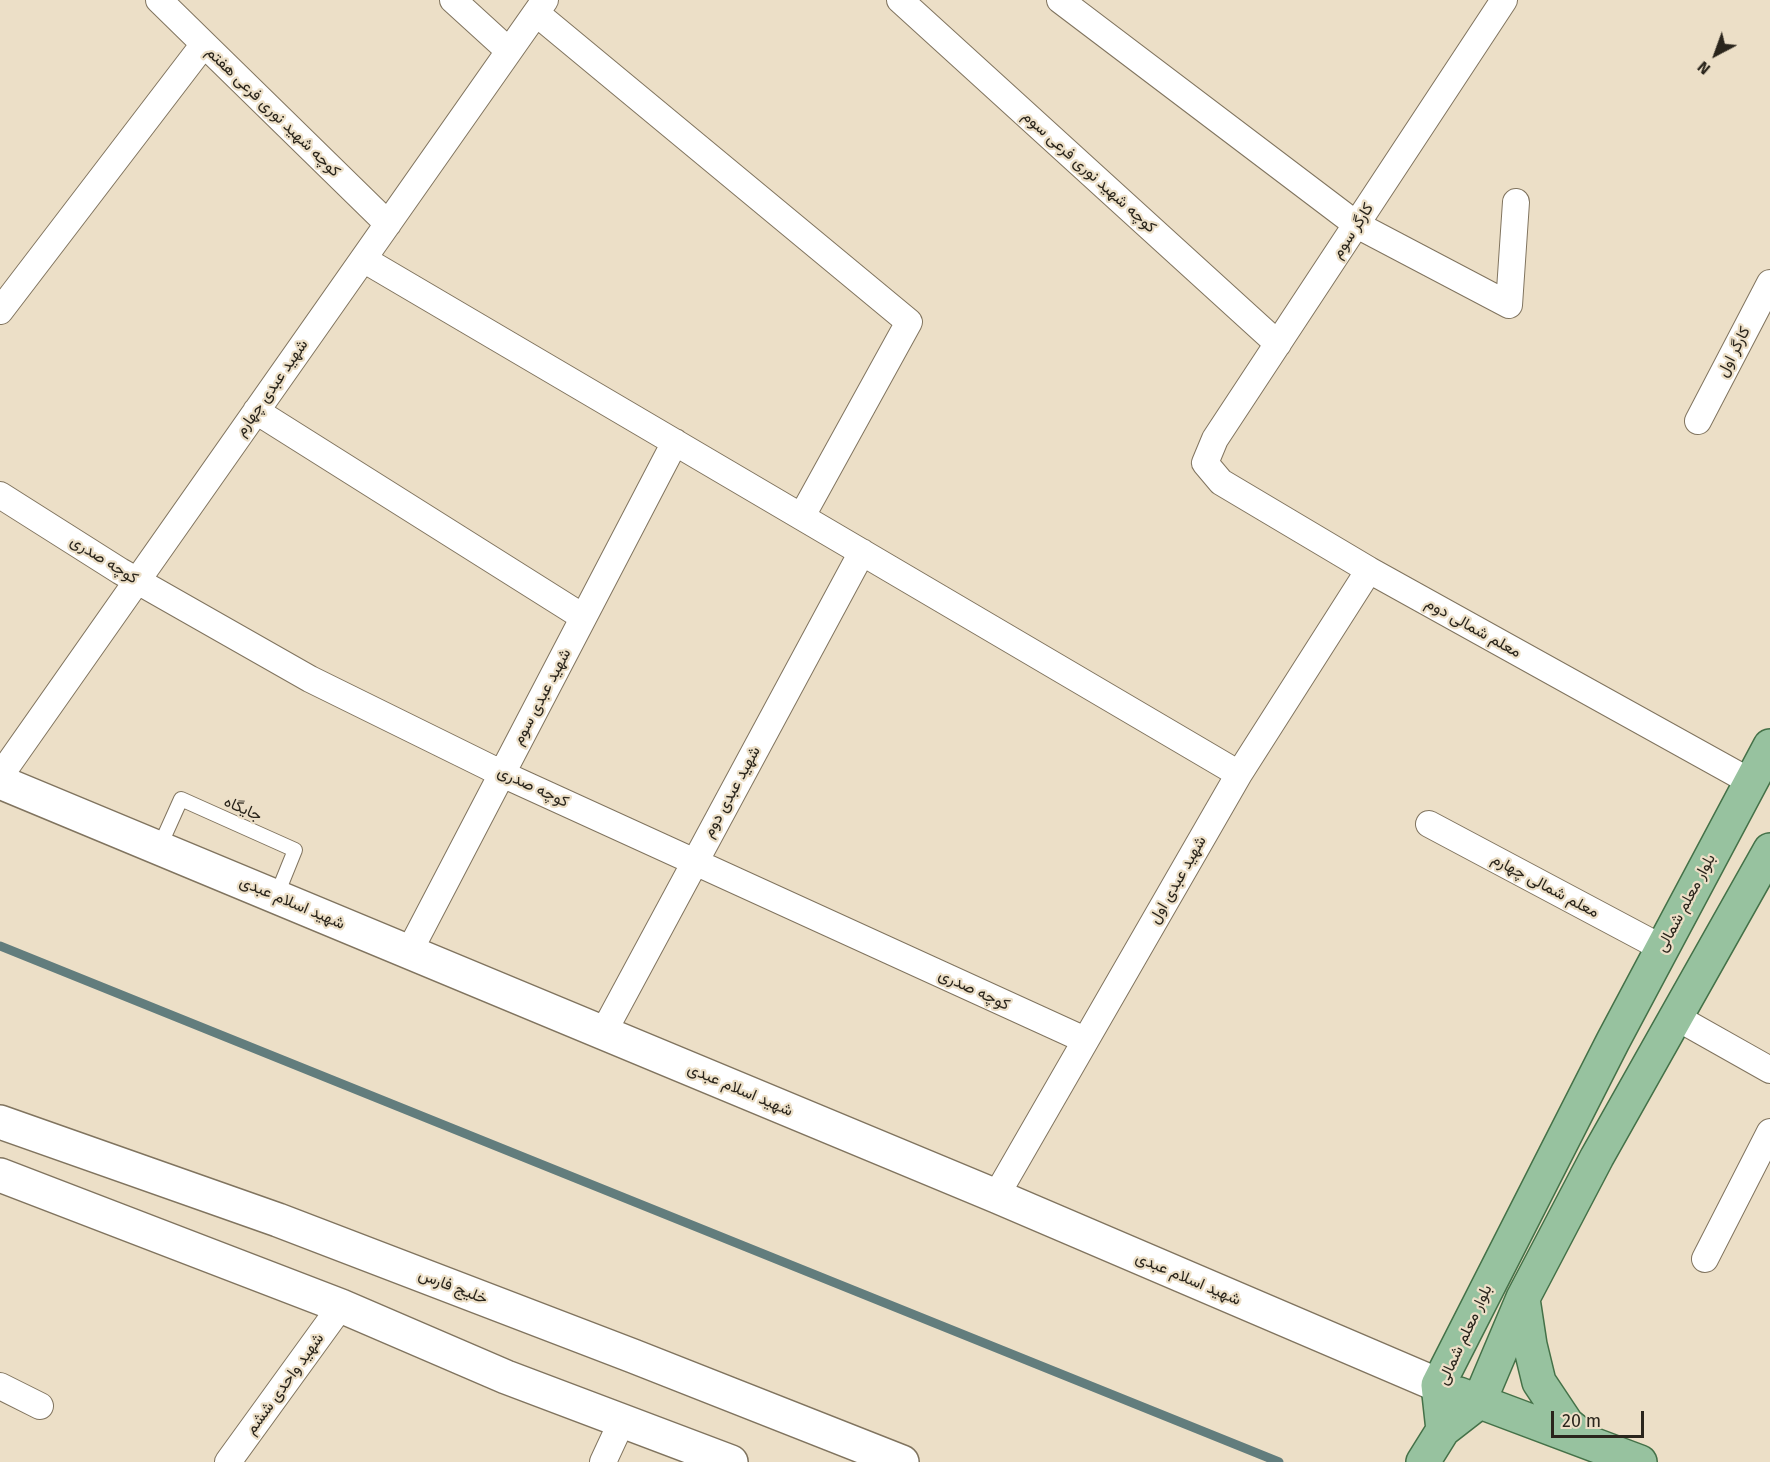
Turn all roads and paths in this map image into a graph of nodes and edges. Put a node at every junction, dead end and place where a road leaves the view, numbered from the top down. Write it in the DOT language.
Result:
graph roads {
  1 [pos="159,0"];
  2 [pos="453,0"];
  3 [pos="900,0"];
  4 [pos="1060,0"];
  5 [pos="1504,0"];
  6 [pos="540,6"];
  7 [pos="204,44"];
  8 [pos="509,51"];
  9 [pos="1516,202"];
  10 [pos="388,224"];
  11 [pos="1357,225"];
  12 [pos="363,259"];
  13 [pos="1770,283"];
  14 [pos="0,311"];
  15 [pos="1278,344"];
  16 [pos="256,411"];
  17 [pos="1698,421"];
  18 [pos="675,442"];
  19 [pos="1205,463"];
  20 [pos="0,495"];
  21 [pos="802,516"];
  22 [pos="862,552"];
  23 [pos="1369,570"];
  24 [pos="137,580"];
  25 [pos="584,617"];
  26 [pos="1770,746"];
  27 [pos="502,773"];
  28 [pos="1239,774"];
  29 [pos="0,776"];
  30 [pos="0,782"];
  31 [pos="1750,782"];
  32 [pos="1429,824"];
  33 [pos="159,848"];
  34 [pos="1770,850"];
  35 [pos="694,862"];
  36 [pos="276,897"];
  37 [pos="1662,948"];
  38 [pos="409,952"];
  39 [pos="1676,1017"];
  40 [pos="603,1033"];
  41 [pos="1086,1040"];
  42 [pos="1612,1041"];
  43 [pos="1650,1063"];
  44 [pos="1770,1070"];
  45 [pos="0,1122"];
  46 [pos="1770,1132"];
  47 [pos="0,1175"];
  48 [pos="996,1197"];
  49 [pos="1705,1259"];
  50 [pos="1523,1298"];
  51 [pos="342,1306"];
  52 [pos="1438,1385"];
  53 [pos="0,1386"];
  54 [pos="1479,1402"];
  55 [pos="40,1406"];
  56 [pos="622,1421"];
  57 [pos="1443,1430"];
  58 [pos="1586,1441"];
  59 [pos="228,1462"];
  60 [pos="603,1462"];
  61 [pos="731,1462"];
  62 [pos="902,1462"];
  63 [pos="1423,1462"];
  64 [pos="1640,1462"];
  1 -- 7 [label="street, کوچه شهید نوری فرعی هفتم"];
  2 -- 8 [label="street"];
  3 -- 15 [label="street, کوچه شهید نوری فرعی سوم"];
  4 -- 11 [label="street"];
  5 -- 11 [label="street, کارگر سوم"];
  6 -- 8 [label="street, شهید عبدی چهارم"];
  6 -- 21 [label="street"];
  7 -- 10 [label="street, کوچه شهید نوری فرعی هفتم"];
  7 -- 14 [label="street"];
  8 -- 10 [label="street, شهید عبدی چهارم"];
  9 -- 11 [label="street"];
  10 -- 12 [label="street, شهید عبدی چهارم"];
  11 -- 15 [label="street, کارگر سوم"];
  12 -- 16 [label="street, شهید عبدی چهارم"];
  12 -- 18 [label="street"];
  13 -- 17 [label="street, کارگر اول"];
  15 -- 19 [label="street, کارگر سوم"];
  16 -- 24 [label="street, شهید عبدی چهارم"];
  16 -- 25 [label="street"];
  18 -- 21 [label="street"];
  18 -- 25 [label="street, شهید عبدی سوم"];
  19 -- 23 [label="street, معلم شمالی دوم"];
  20 -- 24 [label="street, کوچه صدری"];
  21 -- 22 [label="street"];
  22 -- 28 [label="street"];
  22 -- 35 [label="street, شهید عبدی دوم"];
  23 -- 28 [label="street, شهید عبدی اول"];
  23 -- 31 [label="street, معلم شمالی دوم"];
  24 -- 27 [label="street, کوچه صدری"];
  24 -- 29 [label="street, شهید عبدی چهارم"];
  25 -- 27 [label="street, شهید عبدی سوم"];
  26 -- 31 [label="main road, بلوار معلم شمالی"];
  27 -- 35 [label="street, کوچه صدری"];
  27 -- 38 [label="street, شهید عبدی سوم"];
  28 -- 41 [label="street, شهید عبدی اول"];
  30 -- 33 [label="main road, شهید اسلام عبدی"];
  31 -- 37 [label="main road, بلوار معلم شمالی"];
  32 -- 37 [label="street, معلم شمالی چهارم"];
  33 -- 36 [label="main road, شهید اسلام عبدی"];
  33 -- 36 [label="lane, جایگاه"];
  34 -- 39 [label="main road"];
  35 -- 40 [label="street, شهید عبدی دوم"];
  35 -- 41 [label="street, کوچه صدری"];
  36 -- 38 [label="main road, شهید اسلام عبدی"];
  37 -- 42 [label="main road, بلوار معلم شمالی"];
  38 -- 40 [label="main road, شهید اسلام عبدی"];
  39 -- 43 [label="main road"];
  39 -- 44 [label="street"];
  40 -- 48 [label="main road, شهید اسلام عبدی"];
  41 -- 48 [label="street, شهید عبدی اول"];
  42 -- 43 [label="main road"];
  42 -- 52 [label="main road, بلوار معلم شمالی"];
  43 -- 50 [label="main road"];
  45 -- 62 [label="main road, خلیج فارس"];
  46 -- 49 [label="street"];
  47 -- 51 [label="main road"];
  48 -- 52 [label="main road, شهید اسلام عبدی"];
  50 -- 54 [label="main road"];
  50 -- 58 [label="main road"];
  51 -- 56 [label="main road"];
  51 -- 59 [label="street, شهید واحدی ششم"];
  52 -- 54 [label="main road, شهید اسلام عبدی"];
  52 -- 57 [label="main road, بلوار معلم شمالی"];
  53 -- 55 [label="street"];
  54 -- 57 [label="main road"];
  54 -- 58 [label="main road, شهید اسلام عبدی"];
  56 -- 60 [label="street"];
  56 -- 61 [label="main road"];
  57 -- 63 [label="main road"];
  58 -- 64 [label="main road, شهید اسلام عبدی"];
}
